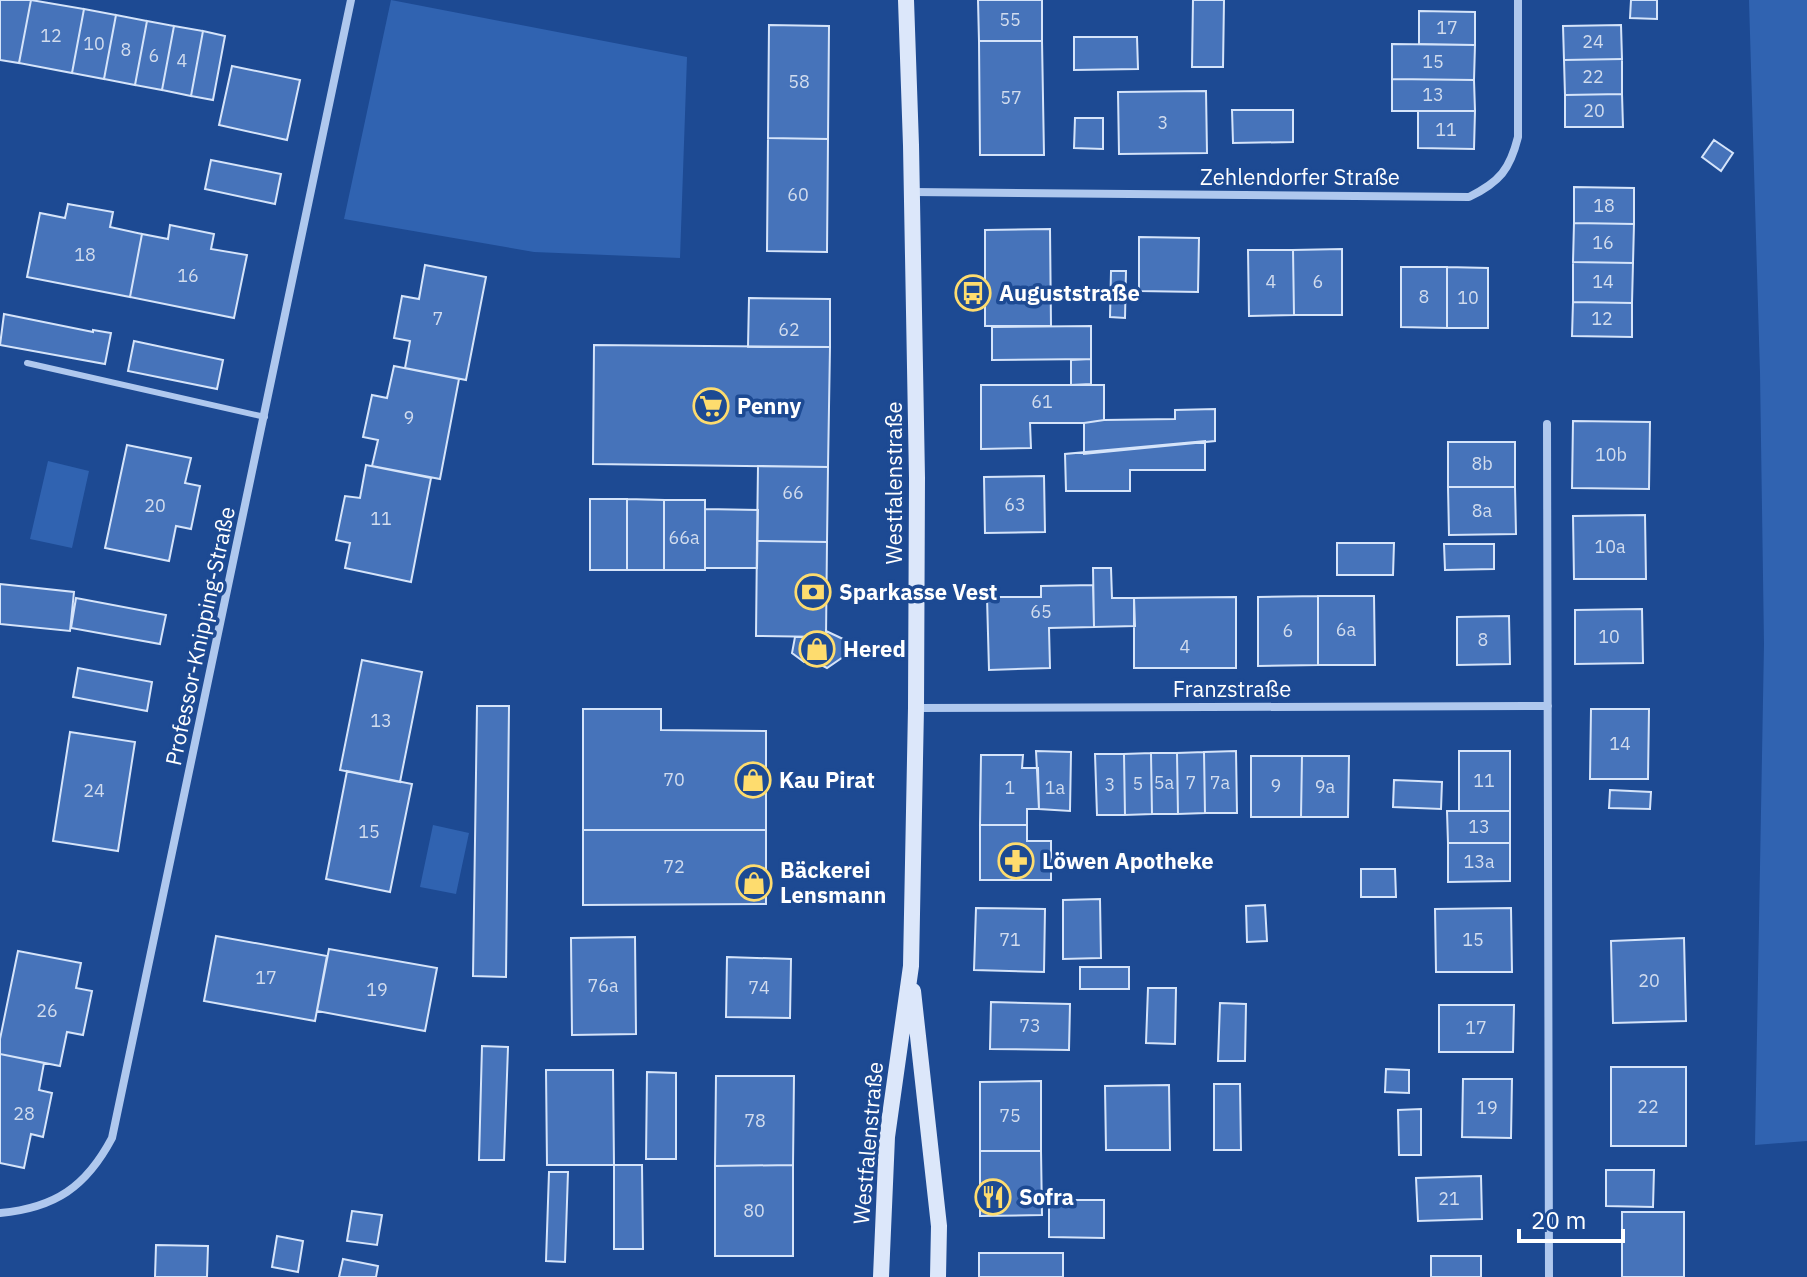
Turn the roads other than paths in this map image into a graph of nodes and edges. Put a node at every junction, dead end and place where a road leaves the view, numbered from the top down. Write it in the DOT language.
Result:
graph roads {
  1 [pos="351,0"];
  2 [pos="906,0"];
  3 [pos="1518,0"];
  4 [pos="912,192"];
  5 [pos="27,363"];
  6 [pos="265,417"];
  7 [pos="1547,424"];
  8 [pos="1548,706"];
  9 [pos="916,708"];
  10 [pos="911,966"];
  11 [pos="0,1213"];
  12 [pos="881,1277"];
  13 [pos="938,1277"];
  14 [pos="1549,1277"];
  1 -- 6 [label="street, Professor-Knipping-Straße"];
  2 -- 4 [label="main road, Westfalenstraße"];
  3 -- 4 [label="street, Zehlendorfer Straße"];
  4 -- 9 [label="main road, Westfalenstraße"];
  5 -- 6 [label="lane"];
  6 -- 11 [label="street, Professor-Knipping-Straße"];
  7 -- 8 [label="street"];
  8 -- 9 [label="street, Franzstraße"];
  8 -- 14 [label="street"];
  9 -- 10 [label="main road, Westfalenstraße"];
  10 -- 12 [label="main road, Westfalenstraße"];
  10 -- 13 [label="main road, Westfalenstraße"];
}
